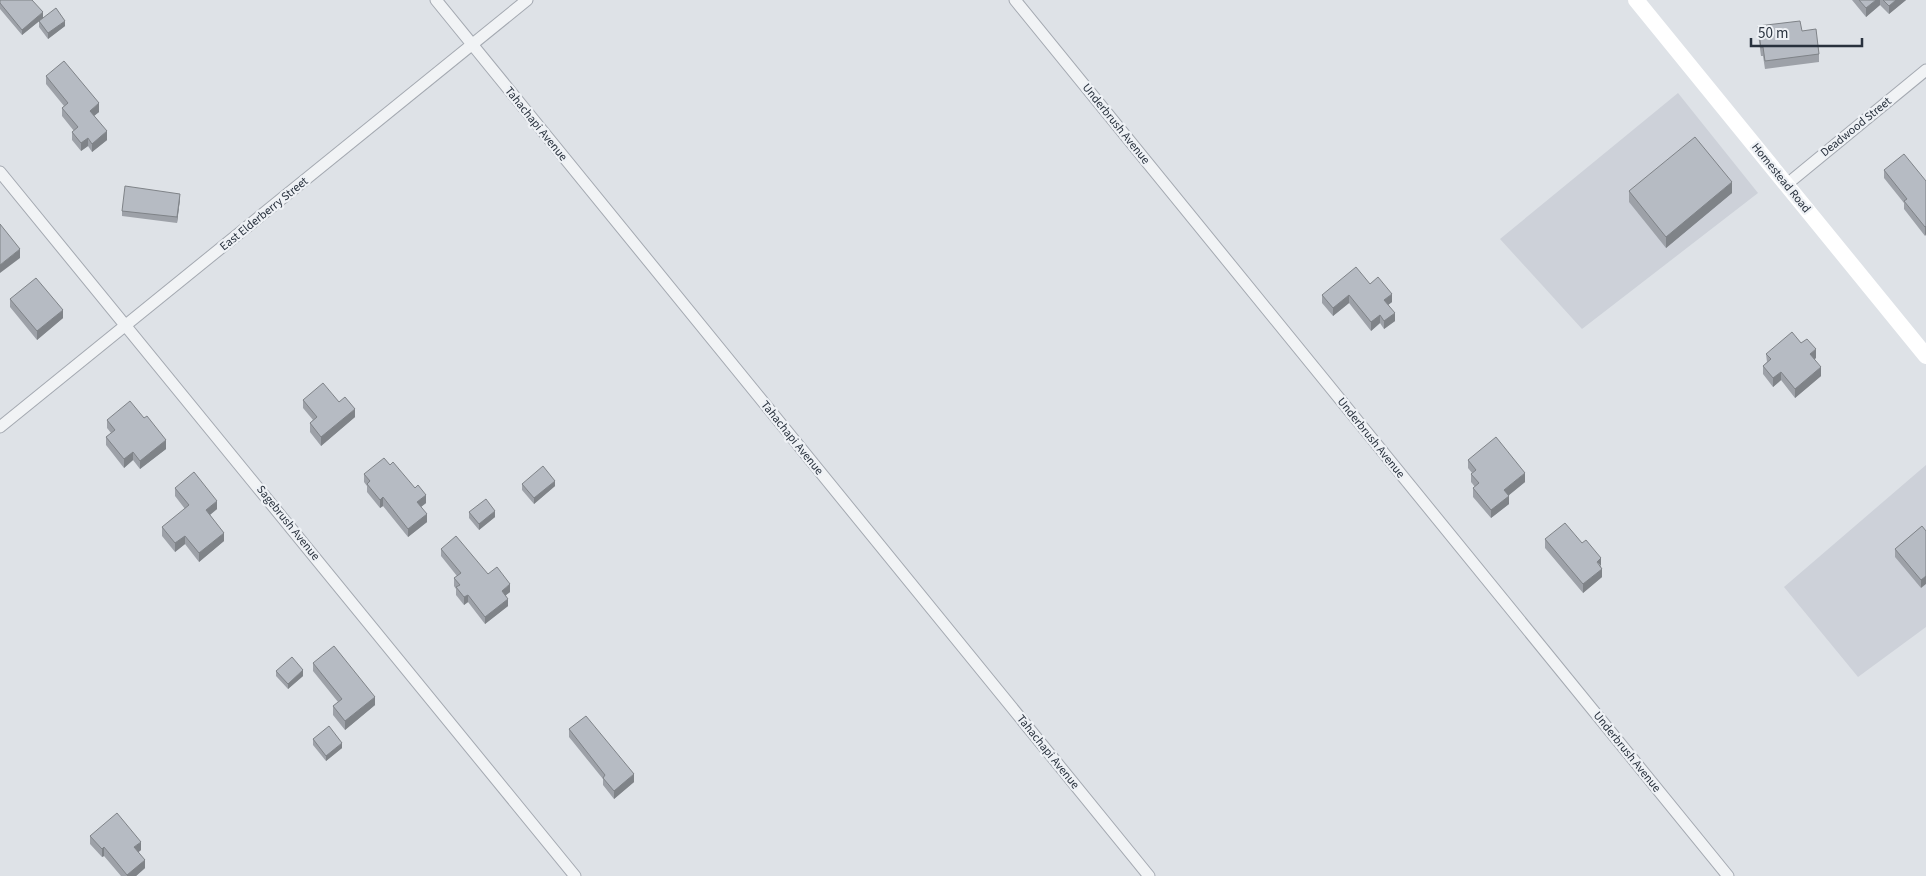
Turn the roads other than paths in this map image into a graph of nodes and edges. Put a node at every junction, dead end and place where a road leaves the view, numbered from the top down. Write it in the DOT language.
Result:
graph roads {
  1 [pos="436,0"];
  2 [pos="527,0"];
  3 [pos="1014,0"];
  4 [pos="1636,0"];
  5 [pos="472,45"];
  6 [pos="1926,70"];
  7 [pos="0,172"];
  8 [pos="1786,185"];
  9 [pos="125,327"];
  10 [pos="1926,356"];
  11 [pos="0,427"];
  12 [pos="575,876"];
  13 [pos="1149,876"];
  14 [pos="1728,876"];
  1 -- 5 [label="street, Tahachapi Avenue"];
  2 -- 5 [label="street, East Elderberry Street"];
  3 -- 14 [label="street, Underbrush Avenue"];
  4 -- 8 [label="main road, Homestead Road"];
  5 -- 9 [label="street, East Elderberry Street"];
  5 -- 13 [label="street, Tahachapi Avenue"];
  6 -- 8 [label="street, Deadwood Street"];
  7 -- 9 [label="street, Sagebrush Avenue"];
  8 -- 10 [label="main road, Homestead Road"];
  9 -- 11 [label="street, East Elderberry Street"];
  9 -- 12 [label="street, Sagebrush Avenue"];
}
